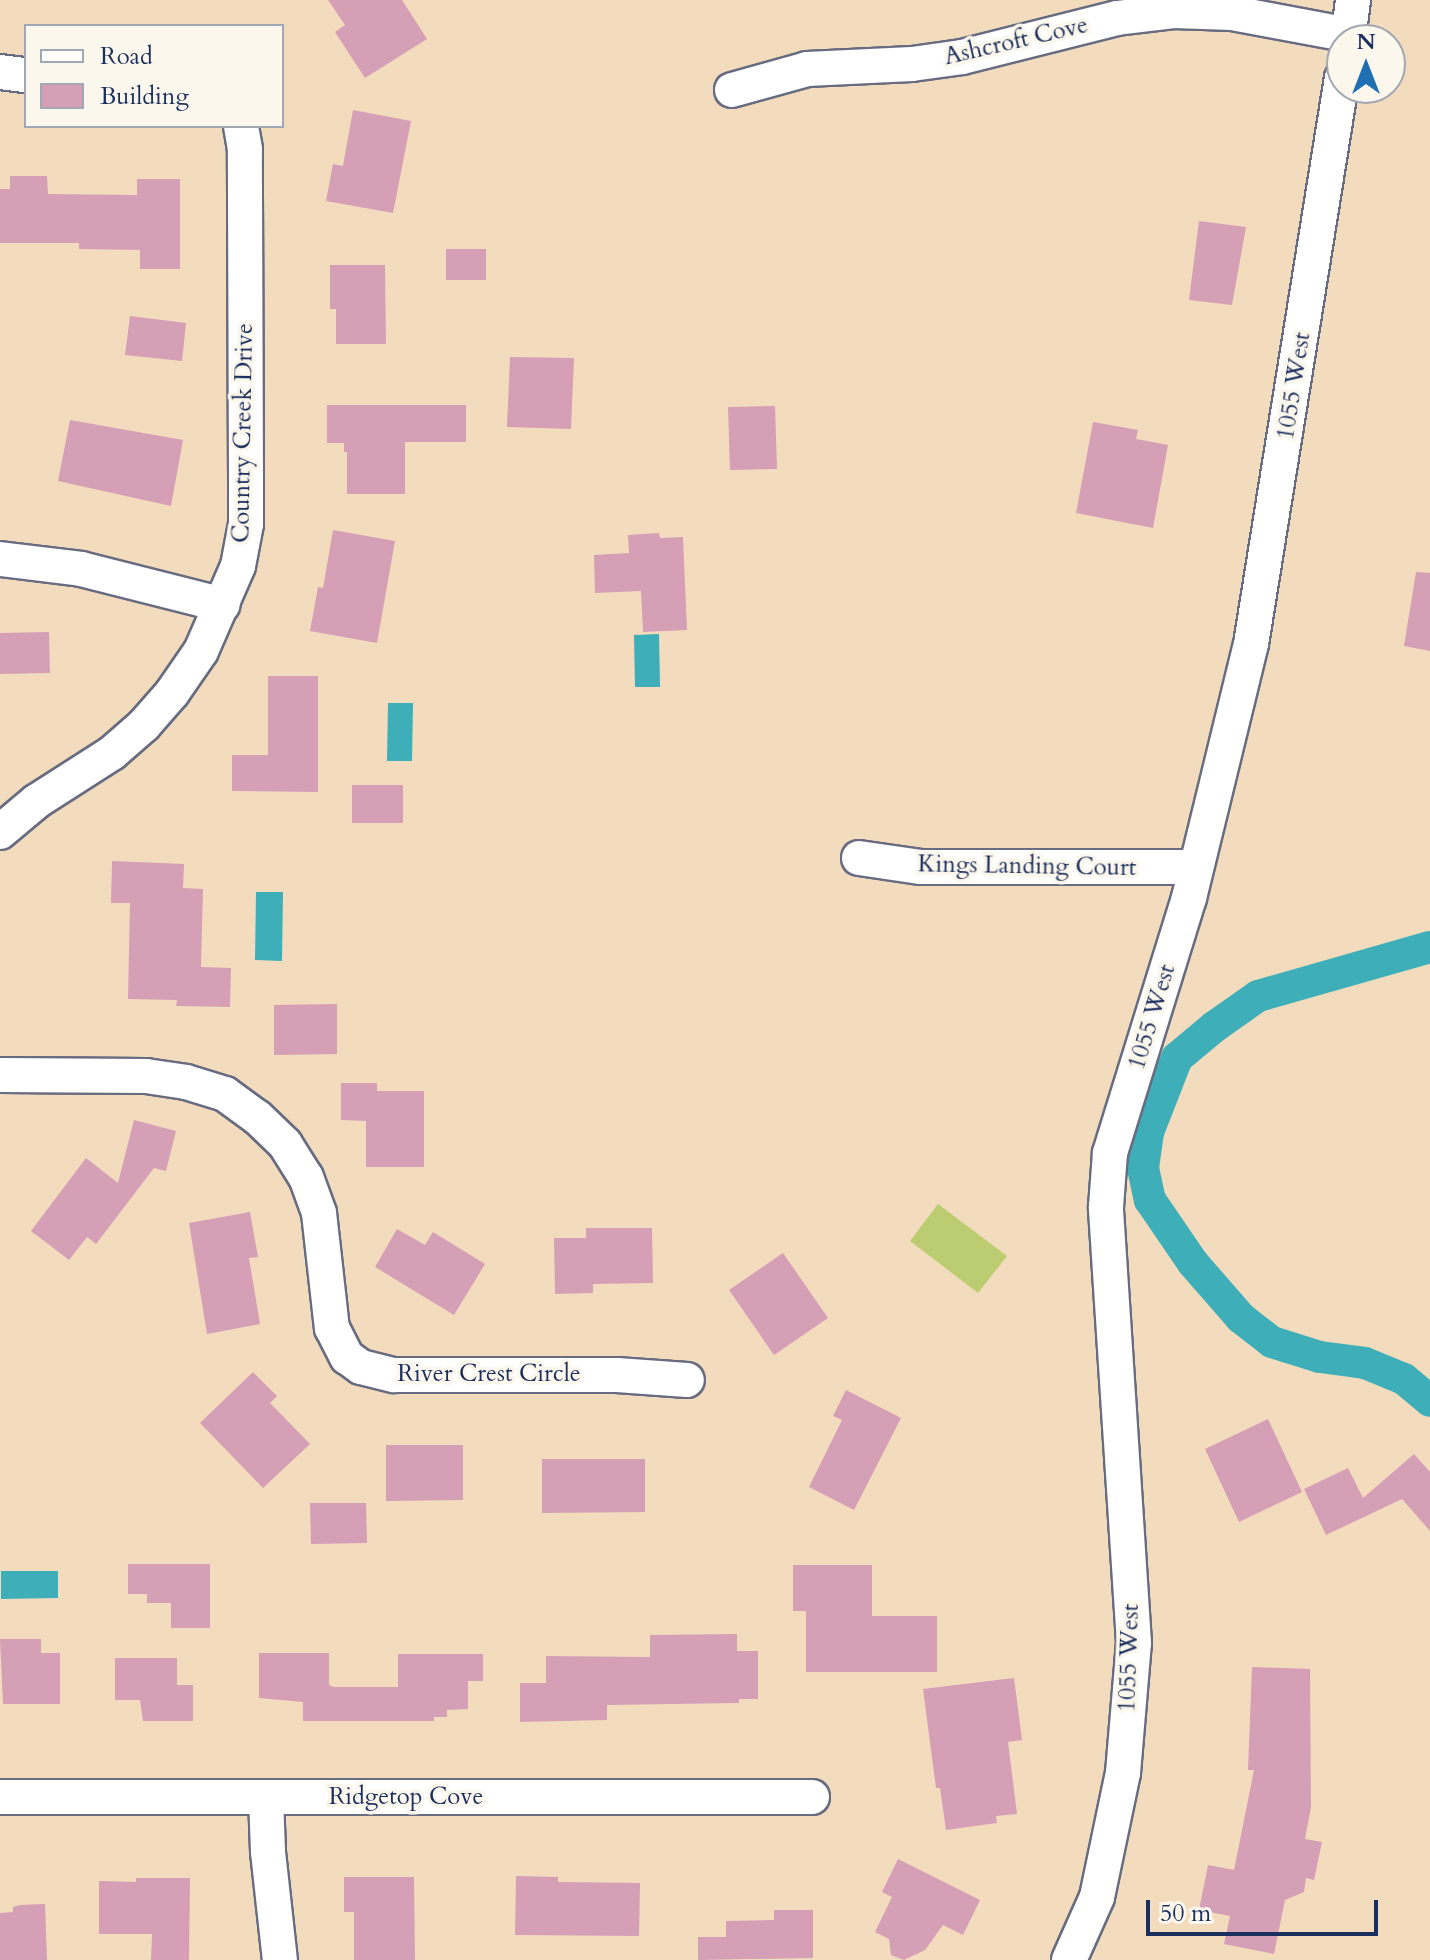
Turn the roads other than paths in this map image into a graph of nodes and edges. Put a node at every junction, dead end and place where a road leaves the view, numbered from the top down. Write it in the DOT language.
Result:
graph roads {
  1 [pos="1353,0"];
  2 [pos="1350,24"];
  3 [pos="1326,33"];
  4 [pos="0,72"];
  5 [pos="24,75"];
  6 [pos="732,90"];
  7 [pos="1338,104"];
  8 [pos="241,128"];
  9 [pos="0,559"];
  10 [pos="223,605"];
  11 [pos="0,832"];
  12 [pos="859,858"];
  13 [pos="1196,867"];
  14 [pos="0,1075"];
  15 [pos="687,1380"];
  16 [pos="0,1797"];
  17 [pos="266,1797"];
  18 [pos="812,1797"];
  19 [pos="280,1960"];
  20 [pos="1069,1960"];
  1 -- 2 [label="street"];
  3 -- 6 [label="street, Ashcroft Cove"];
  4 -- 5 [label="street"];
  7 -- 13 [label="street, 1055 West"];
  8 -- 10 [label="street, Country Creek Drive"];
  9 -- 10 [label="street"];
  10 -- 11 [label="street, Country Creek Drive"];
  12 -- 13 [label="street, Kings Landing Court"];
  13 -- 20 [label="street, 1055 West"];
  14 -- 15 [label="street, River Crest Circle"];
  16 -- 17 [label="street, Ridgetop Cove"];
  17 -- 18 [label="street, Ridgetop Cove"];
  17 -- 19 [label="street"];
}
